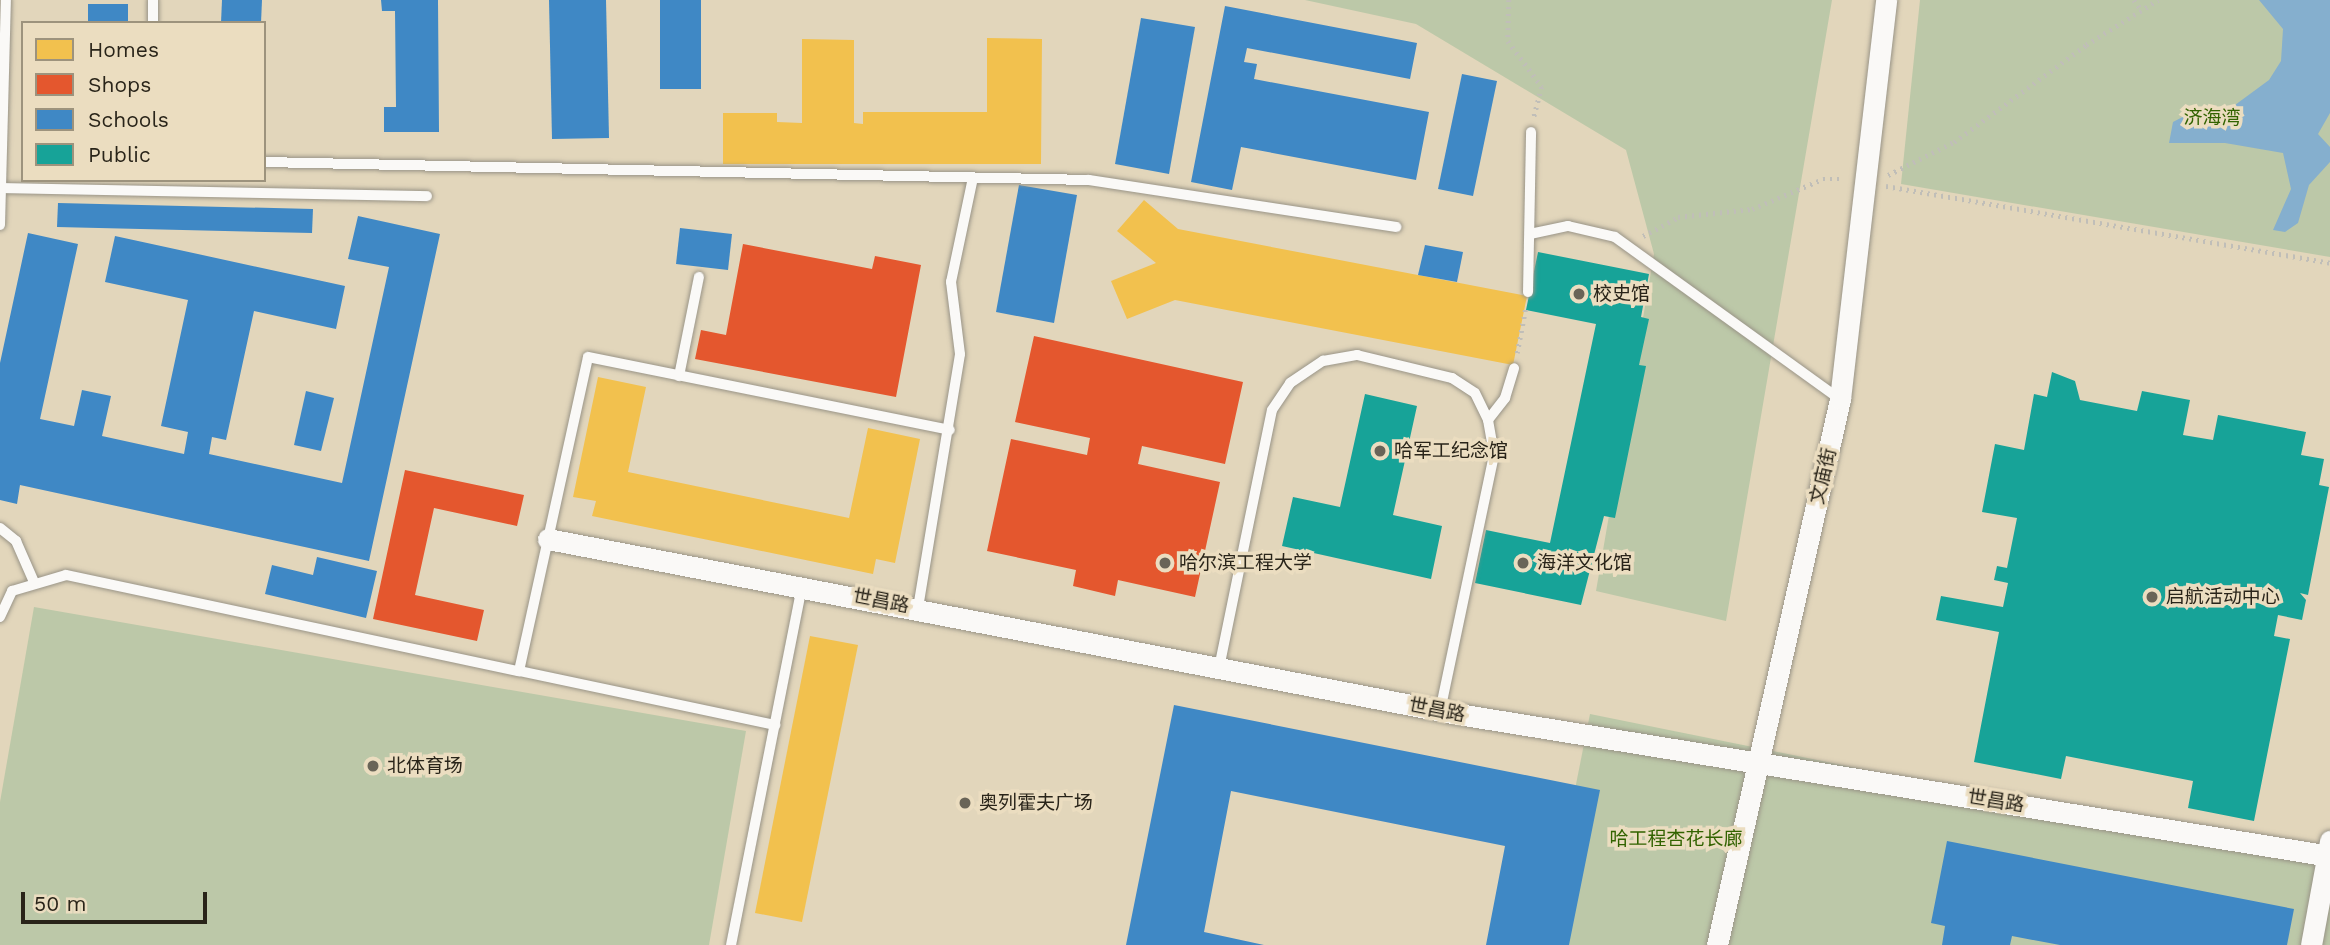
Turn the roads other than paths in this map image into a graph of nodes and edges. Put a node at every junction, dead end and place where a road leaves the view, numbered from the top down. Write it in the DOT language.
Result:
graph roads {
  1 [pos="6,0"];
  2 [pos="153,0"];
  3 [pos="1886,0"];
  4 [pos="153,21"];
  5 [pos="1531,132"];
  6 [pos="266,162"];
  7 [pos="973,178"];
  8 [pos="4,188"];
  9 [pos="428,196"];
  10 [pos="0,225"];
  11 [pos="1396,227"];
  12 [pos="1530,234"];
  13 [pos="699,277"];
  14 [pos="1528,292"];
  15 [pos="1514,368"];
  16 [pos="679,376"];
  17 [pos="1840,400"];
  18 [pos="1488,420"];
  19 [pos="950,430"];
  20 [pos="0,528"];
  21 [pos="548,539"];
  22 [pos="34,582"];
  23 [pos="802,586"];
  24 [pos="918,608"];
  25 [pos="0,617"];
  26 [pos="1219,667"];
  27 [pos="519,671"];
  28 [pos="1440,711"];
  29 [pos="775,725"];
  30 [pos="1758,763"];
  31 [pos="2329,851"];
  32 [pos="731,945"];
  33 [pos="1717,945"];
  34 [pos="2311,945"];
  1 -- 8 [label="lane"];
  2 -- 4 [label="lane"];
  3 -- 17 [label="street, 文庙街"];
  5 -- 12 [label="lane"];
  6 -- 7 [label="lane"];
  7 -- 11 [label="lane"];
  7 -- 19 [label="lane"];
  8 -- 9 [label="lane"];
  8 -- 10 [label="lane"];
  12 -- 14 [label="lane"];
  12 -- 17 [label="lane"];
  13 -- 16 [label="lane"];
  15 -- 18 [label="lane"];
  16 -- 19 [label="lane"];
  16 -- 21 [label="lane"];
  17 -- 30 [label="street, 文庙街"];
  18 -- 26 [label="lane"];
  18 -- 28 [label="lane"];
  19 -- 24 [label="lane"];
  20 -- 22 [label="lane"];
  21 -- 23 [label="street, 世昌路"];
  21 -- 27 [label="lane"];
  22 -- 25 [label="lane"];
  22 -- 27 [label="lane"];
  23 -- 24 [label="street, 世昌路"];
  23 -- 29 [label="lane"];
  24 -- 26 [label="street, 世昌路"];
  26 -- 28 [label="street, 世昌路"];
  27 -- 29 [label="lane"];
  28 -- 30 [label="street, 世昌路"];
  29 -- 32 [label="lane"];
  30 -- 31 [label="street, 世昌路"];
  30 -- 33 [label="street, 文庙街"];
  31 -- 34 [label="street"];
}
